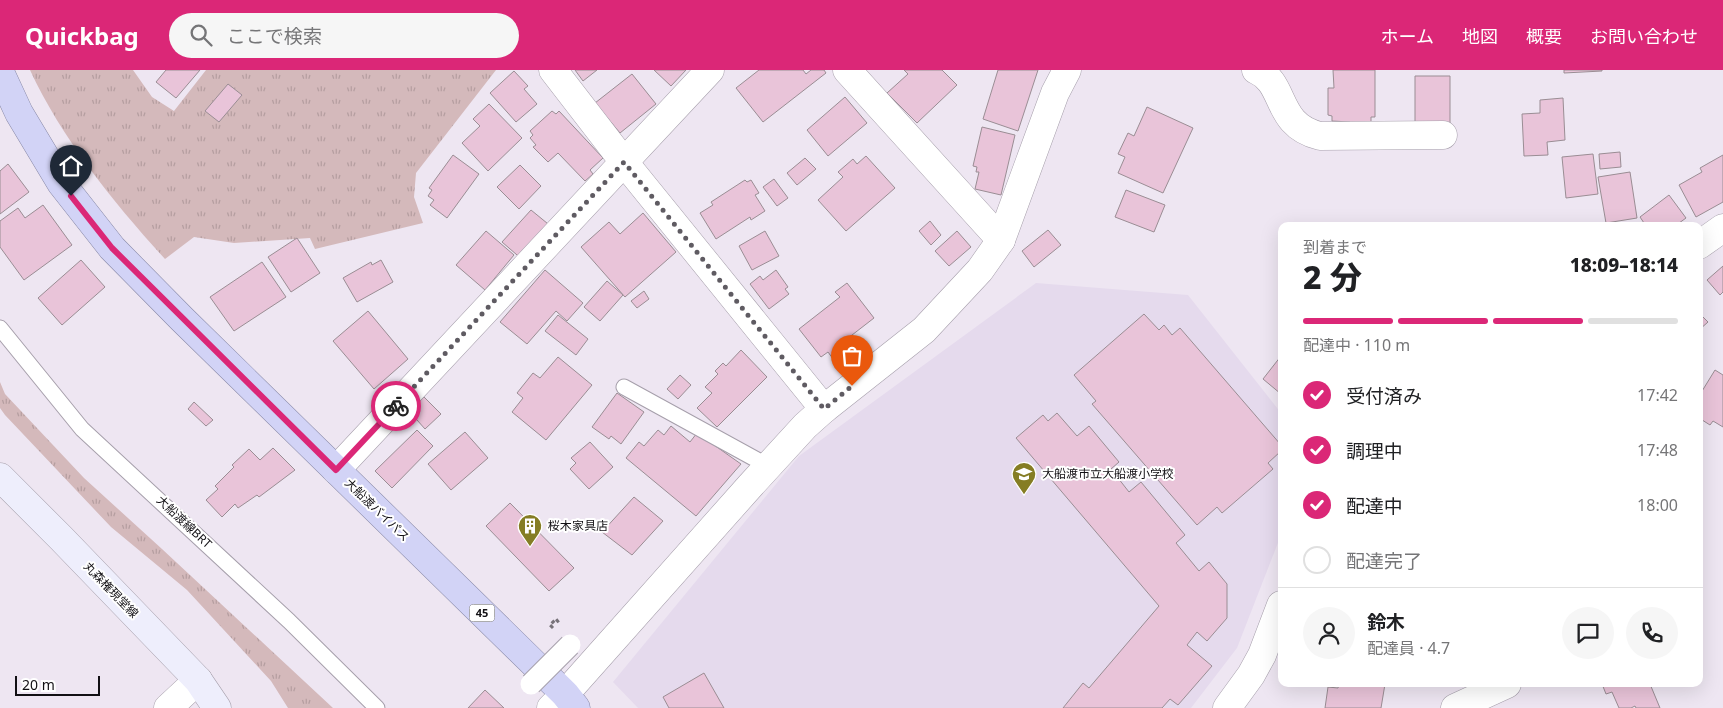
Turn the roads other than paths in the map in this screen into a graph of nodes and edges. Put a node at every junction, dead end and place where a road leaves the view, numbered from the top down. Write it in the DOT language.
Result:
graph roads {
  1 [pos="553,70"];
  2 [pos="710,70"];
  3 [pos="847,70"];
  4 [pos="1067,70"];
  5 [pos="1256,70"];
  6 [pos="0,72"];
  7 [pos="1444,135"];
  8 [pos="624,162"];
  9 [pos="1723,228"];
  10 [pos="1001,240"];
  11 [pos="1703,241"];
  12 [pos="0,328"];
  13 [pos="624,387"];
  14 [pos="824,409"];
  15 [pos="768,466"];
  16 [pos="336,470"];
  17 [pos="0,477"];
  18 [pos="1278,613"];
  19 [pos="570,645"];
  20 [pos="198,680"];
  21 [pos="531,684"];
  22 [pos="1500,687"];
  23 [pos="564,703"];
  24 [pos="168,708"];
  25 [pos="217,708"];
  26 [pos="377,708"];
  27 [pos="1227,708"];
  28 [pos="1455,708"];
  1 -- 8 [label="street"];
  2 -- 8 [label="street"];
  3 -- 10 [label="street"];
  4 -- 10 [label="street"];
  5 -- 7 [label="street"];
  6 -- 16 [label="highway, 大船渡バイパス / 45"];
  8 -- 14 [label="street"];
  8 -- 16 [label="street"];
  9 -- 11 [label="street"];
  10 -- 14 [label="street"];
  12 -- 26 [label="lane, 大船渡線BRT"];
  13 -- 15 [label="lane"];
  14 -- 15 [label="street"];
  15 -- 23 [label="street"];
  16 -- 23 [label="highway, 大船渡バイパス / 45"];
  17 -- 20 [label="main road, 丸森権現堂線"];
  18 -- 27 [label="street"];
  19 -- 21 [label="street, bridge"];
  20 -- 24 [label="street"];
  20 -- 25 [label="main road, 丸森権現堂線"];
  22 -- 28 [label="street"];
}
